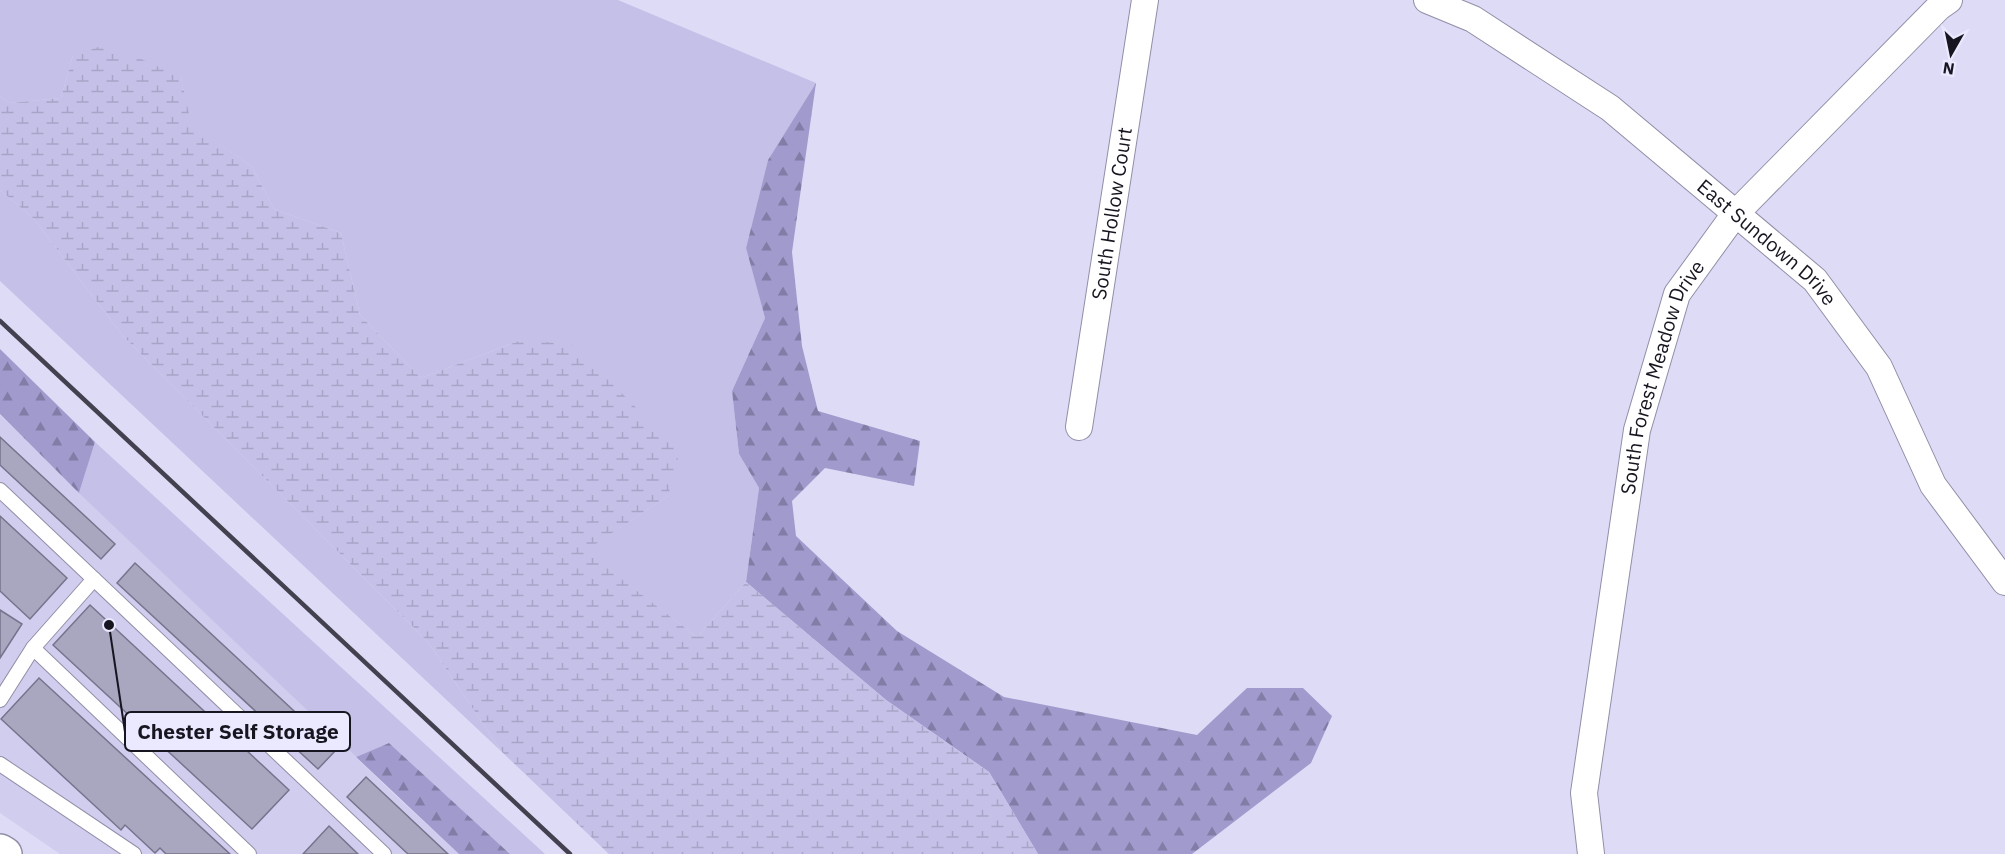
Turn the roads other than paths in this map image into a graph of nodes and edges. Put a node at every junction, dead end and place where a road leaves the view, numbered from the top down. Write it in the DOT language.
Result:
graph roads {
  1 [pos="1145,0"];
  2 [pos="1427,0"];
  3 [pos="1949,0"];
  4 [pos="1735,214"];
  5 [pos="1079,427"];
  6 [pos="0,490"];
  7 [pos="94,579"];
  8 [pos="2005,582"];
  9 [pos="33,648"];
  10 [pos="0,700"];
  11 [pos="0,764"];
  12 [pos="0,851"];
  13 [pos="5,854"];
  14 [pos="134,854"];
  15 [pos="249,854"];
  16 [pos="384,854"];
  17 [pos="1591,854"];
  1 -- 5 [label="street, South Hollow Court"];
  2 -- 4 [label="street, East Sundown Drive"];
  3 -- 4 [label="street, South Forest Meadow Drive"];
  4 -- 8 [label="street, East Sundown Drive"];
  4 -- 17 [label="street, South Forest Meadow Drive"];
  6 -- 7 [label="lane"];
  7 -- 9 [label="lane"];
  7 -- 16 [label="lane"];
  9 -- 10 [label="lane"];
  9 -- 15 [label="lane"];
  11 -- 14 [label="lane"];
  12 -- 13 [label="main road"];
}
